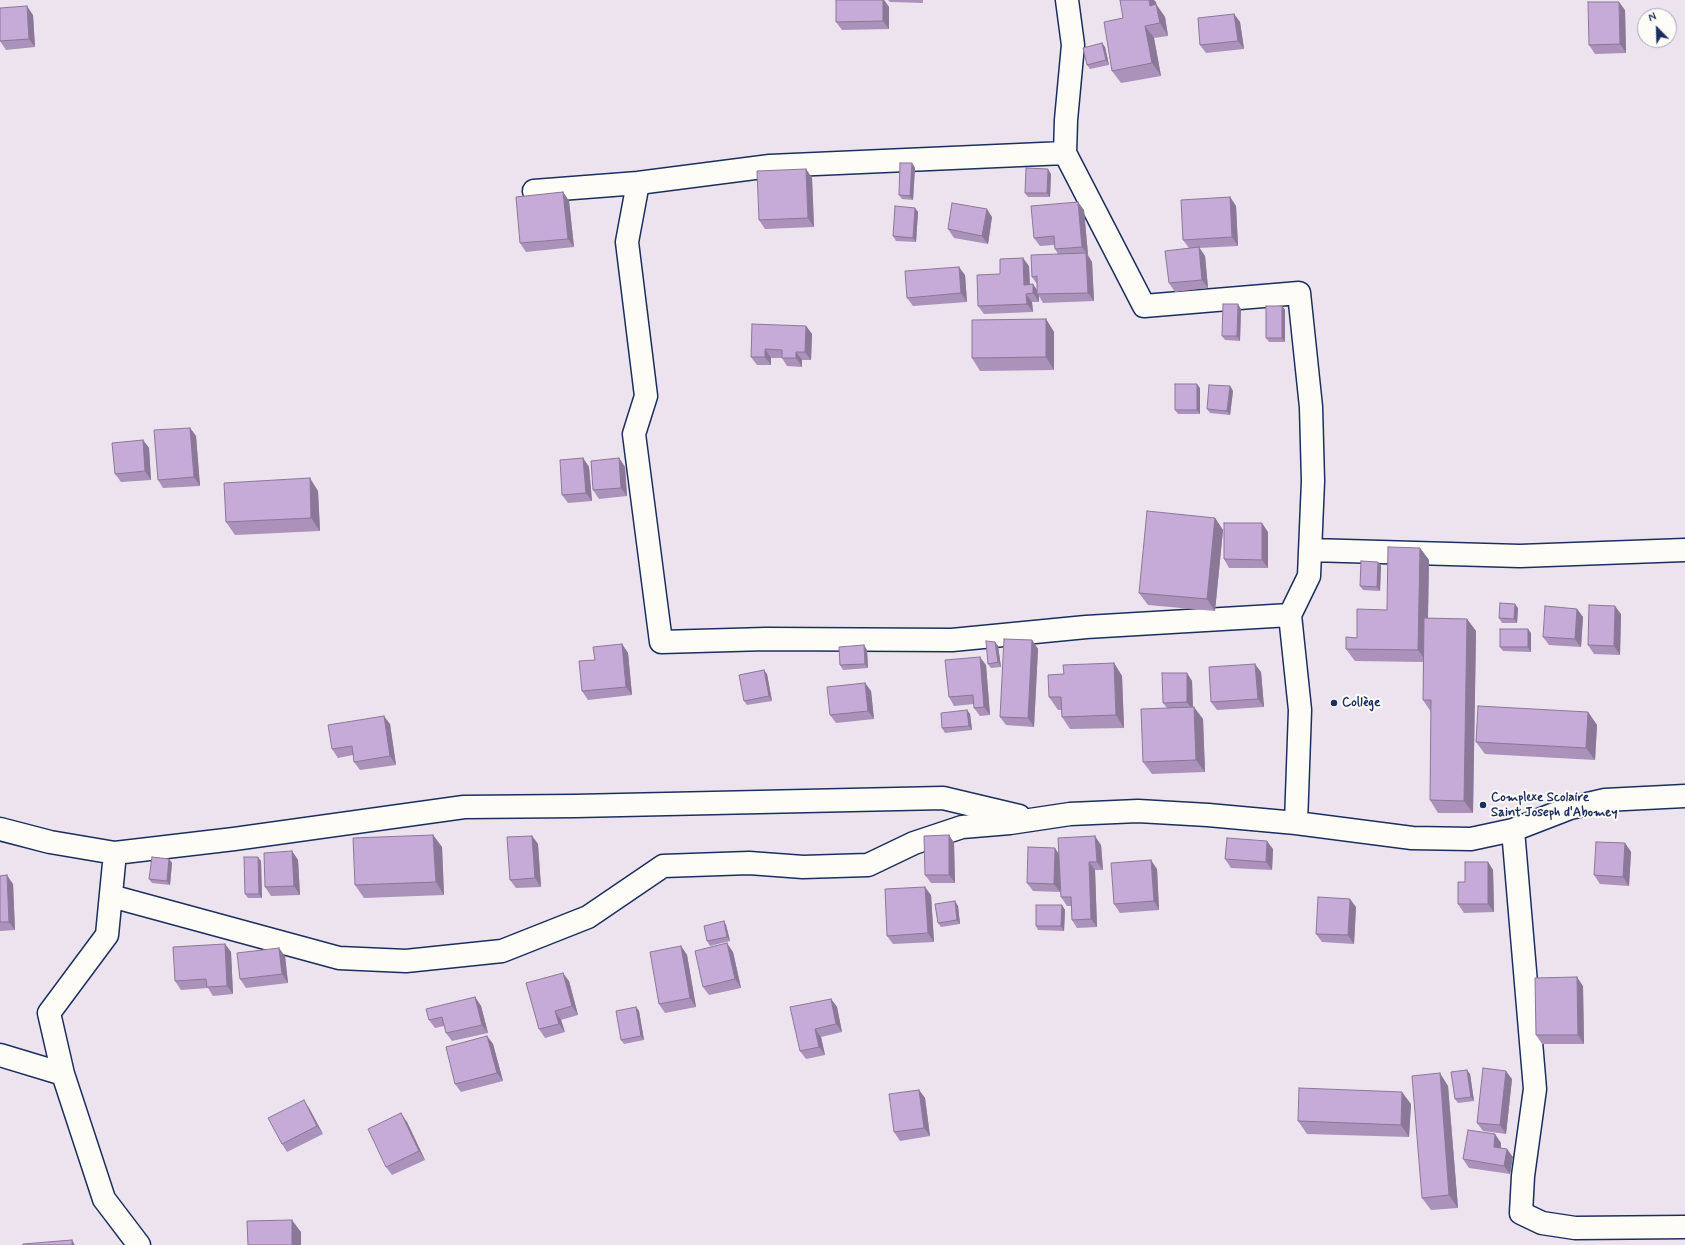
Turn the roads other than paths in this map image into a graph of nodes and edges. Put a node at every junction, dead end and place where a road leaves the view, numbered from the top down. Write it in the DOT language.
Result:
graph roads {
  1 [pos="1067,0"];
  2 [pos="1065,152"];
  3 [pos="638,183"];
  4 [pos="534,191"];
  5 [pos="1310,550"];
  6 [pos="1685,550"];
  7 [pos="1290,615"];
  8 [pos="1685,796"];
  9 [pos="1033,820"];
  10 [pos="1296,823"];
  11 [pos="0,829"];
  12 [pos="1513,830"];
  13 [pos="115,853"];
  14 [pos="111,896"];
  15 [pos="0,1056"];
  16 [pos="63,1074"];
  17 [pos="1685,1227"];
  18 [pos="139,1245"];
  1 -- 2 [label="street"];
  2 -- 3 [label="street"];
  2 -- 5 [label="street"];
  3 -- 4 [label="street"];
  3 -- 7 [label="street"];
  5 -- 6 [label="street"];
  5 -- 7 [label="street"];
  7 -- 10 [label="street"];
  8 -- 12 [label="street"];
  9 -- 10 [label="street"];
  9 -- 13 [label="street"];
  9 -- 14 [label="street"];
  10 -- 12 [label="street"];
  11 -- 13 [label="street"];
  12 -- 17 [label="street"];
  13 -- 14 [label="street"];
  14 -- 16 [label="street"];
  15 -- 16 [label="street"];
  16 -- 18 [label="street"];
}
